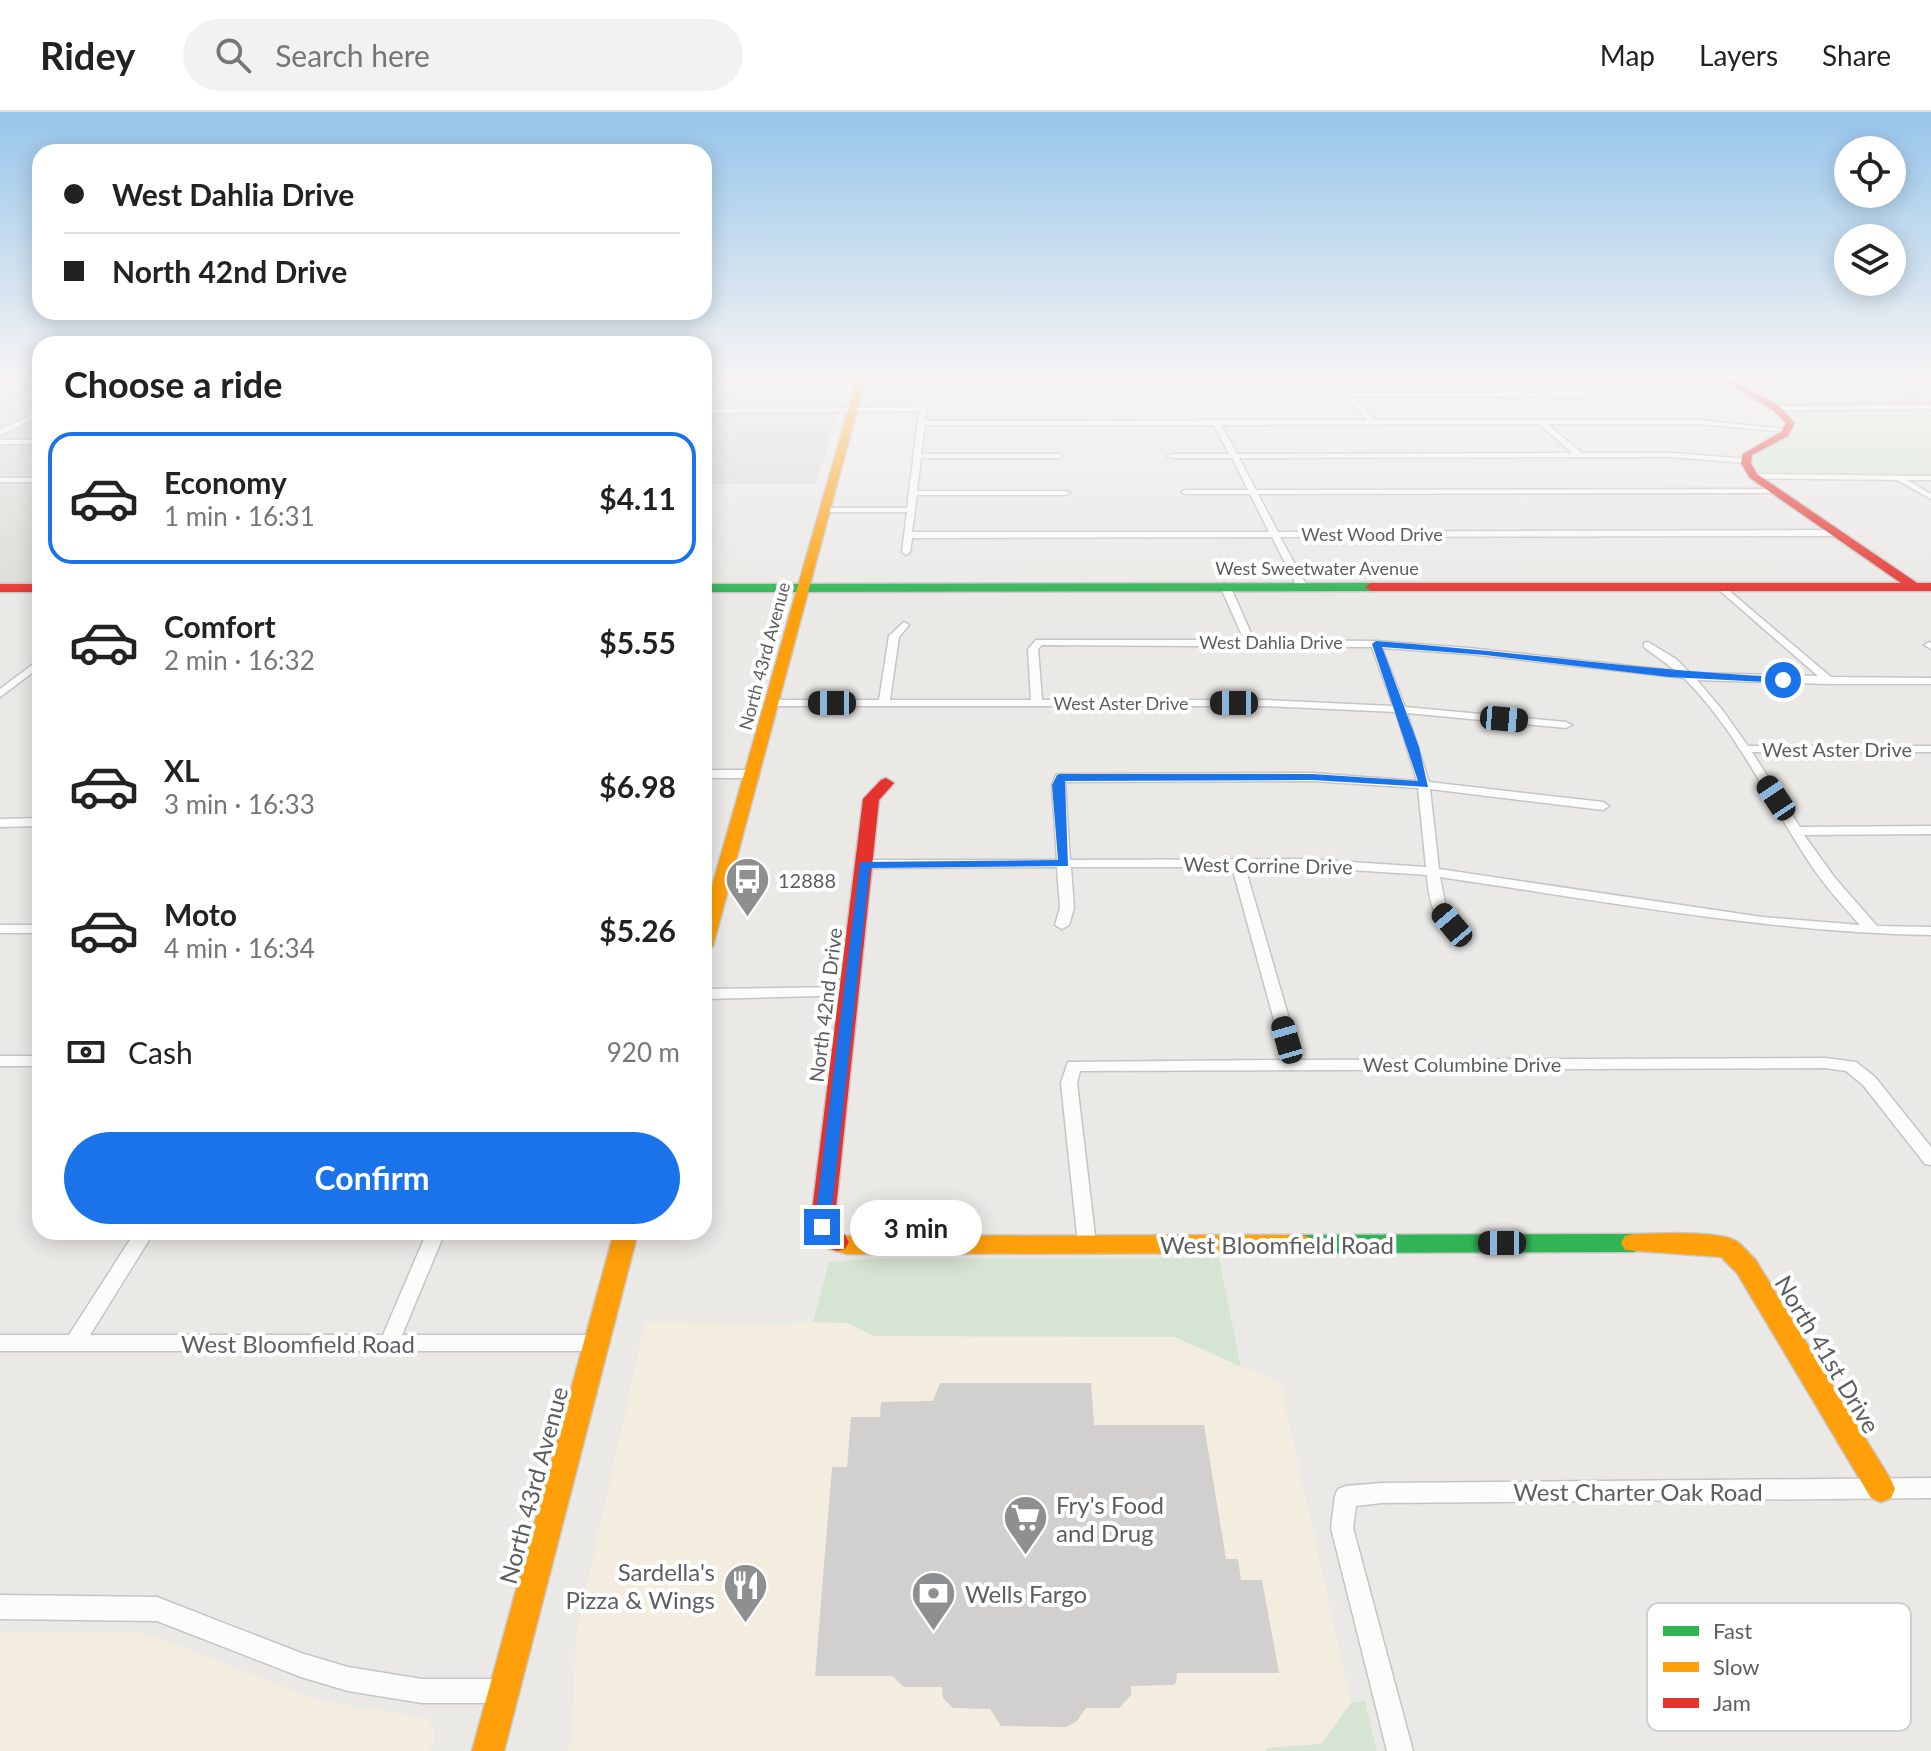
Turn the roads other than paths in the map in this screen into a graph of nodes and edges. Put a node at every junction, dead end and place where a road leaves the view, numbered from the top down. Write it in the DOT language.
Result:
graph roads {
  1 [pos="840,452"];
  2 [pos="918,452"];
  3 [pos="1577,452"];
  4 [pos="1751,452"];
  5 [pos="1235,455"];
  6 [pos="1580,455"];
  7 [pos="918,456"];
  8 [pos="1059,456"];
  9 [pos="1171,456"];
  10 [pos="1749,468"];
  11 [pos="1899,478"];
  12 [pos="1931,478"];
  13 [pos="0,480"];
  14 [pos="32,480"];
  15 [pos="1775,491"];
  16 [pos="1185,492"];
  17 [pos="1253,492"];
  18 [pos="913,493"];
  19 [pos="1066,493"];
  20 [pos="1931,497"];
  21 [pos="824,510"];
  22 [pos="911,510"];
  23 [pos="1836,533"];
  24 [pos="908,535"];
  25 [pos="1276,535"];
  26 [pos="906,552"];
  27 [pos="1721,587"];
  28 [pos="1922,587"];
  29 [pos="0,588"];
  30 [pos="32,588"];
  31 [pos="712,588"];
  32 [pos="802,588"];
  33 [pos="1226,588"];
  34 [pos="1303,588"];
  35 [pos="904,625"];
  36 [pos="1250,642"];
  37 [pos="1376,644"];
  38 [pos="1648,645"];
  39 [pos="32,668"];
  40 [pos="1687,676"];
  41 [pos="1830,681"];
  42 [pos="1931,681"];
  43 [pos="0,694"];
  44 [pos="772,703"];
  45 [pos="884,703"];
  46 [pos="1037,703"];
  47 [pos="1401,710"];
  48 [pos="1566,725"];
  49 [pos="1743,749"];
  50 [pos="1931,749"];
  51 [pos="712,774"];
  52 [pos="753,774"];
  53 [pos="886,783"];
  54 [pos="1424,785"];
  55 [pos="1603,806"];
  56 [pos="32,822"];
  57 [pos="0,823"];
  58 [pos="1931,830"];
  59 [pos="1797,831"];
  60 [pos="1237,863"];
  61 [pos="864,864"];
  62 [pos="1064,864"];
  63 [pos="1433,872"];
  64 [pos="1669,908"];
  65 [pos="712,918"];
  66 [pos="1062,925"];
  67 [pos="1452,925"];
  68 [pos="1671,925"];
  69 [pos="0,929"];
  70 [pos="32,929"];
  71 [pos="1873,930"];
  72 [pos="1931,931"];
  73 [pos="847,992"];
  74 [pos="712,994"];
  75 [pos="0,1061"];
  76 [pos="32,1061"];
  77 [pos="1294,1064"];
  78 [pos="1931,1159"];
  79 [pos="827,1238"];
  80 [pos="140,1240"];
  81 [pos="433,1240"];
  82 [pos="624,1240"];
  83 [pos="1087,1244"];
  84 [pos="1728,1248"];
  85 [pos="0,1343"];
  86 [pos="74,1343"];
  87 [pos="389,1343"];
  88 [pos="595,1343"];
  89 [pos="1931,1488"];
  90 [pos="1881,1489"];
  91 [pos="0,1607"];
  92 [pos="504,1691"];
  93 [pos="488,1751"];
  94 [pos="1400,1751"];
  1 -- 21 [label="street, North 43rd Avenue"];
  2 -- 7 [label="street"];
  3 -- 6 [label="street"];
  4 -- 10 [label="street"];
  5 -- 6 [label="street"];
  5 -- 9 [label="street"];
  5 -- 17 [label="street"];
  6 -- 10 [label="street"];
  7 -- 8 [label="street"];
  7 -- 18 [label="street"];
  10 -- 11 [label="street"];
  10 -- 15 [label="street"];
  11 -- 12 [label="street"];
  11 -- 20 [label="street"];
  13 -- 14 [label="street"];
  15 -- 17 [label="street"];
  15 -- 23 [label="street"];
  16 -- 17 [label="street"];
  17 -- 25 [label="street"];
  18 -- 19 [label="street"];
  18 -- 22 [label="street"];
  21 -- 22 [label="street"];
  21 -- 32 [label="street, North 43rd Avenue"];
  22 -- 24 [label="street"];
  23 -- 25 [label="street, West Wood Drive"];
  23 -- 28 [label="street"];
  24 -- 25 [label="street, West Wood Drive"];
  24 -- 26 [label="street"];
  25 -- 34 [label="street"];
  27 -- 28 [label="street, West Sweetwater Avenue"];
  27 -- 34 [label="street, West Sweetwater Avenue"];
  27 -- 41 [label="street"];
  29 -- 30 [label="street"];
  31 -- 32 [label="street, West Sweetwater Avenue"];
  32 -- 33 [label="street, West Sweetwater Avenue"];
  32 -- 44 [label="street, North 43rd Avenue"];
  33 -- 34 [label="street, West Sweetwater Avenue"];
  33 -- 36 [label="street"];
  35 -- 45 [label="street"];
  36 -- 37 [label="street, West Dahlia Drive"];
  36 -- 46 [label="street, West Dahlia Drive"];
  37 -- 40 [label="street, West Dahlia Drive"];
  37 -- 47 [label="street"];
  38 -- 40 [label="street"];
  39 -- 43 [label="street"];
  40 -- 41 [label="street, West Dahlia Drive"];
  40 -- 49 [label="street"];
  41 -- 42 [label="street, West Dahlia Drive"];
  44 -- 45 [label="street, West Aster Drive"];
  44 -- 52 [label="street, North 43rd Avenue"];
  45 -- 46 [label="street, West Aster Drive"];
  46 -- 47 [label="street, West Aster Drive"];
  47 -- 48 [label="street, West Aster Drive"];
  47 -- 54 [label="street"];
  49 -- 50 [label="street, West Aster Drive"];
  49 -- 59 [label="street"];
  51 -- 52 [label="street"];
  52 -- 65 [label="street, North 43rd Avenue"];
  53 -- 61 [label="street, North 42nd Drive"];
  54 -- 55 [label="street"];
  54 -- 62 [label="street"];
  54 -- 63 [label="street"];
  56 -- 57 [label="street"];
  58 -- 59 [label="street"];
  59 -- 71 [label="street"];
  60 -- 62 [label="street, West Corrine Drive"];
  60 -- 63 [label="street, West Corrine Drive"];
  60 -- 77 [label="street"];
  61 -- 62 [label="street, West Corrine Drive"];
  61 -- 73 [label="street, North 42nd Drive"];
  62 -- 66 [label="street"];
  63 -- 64 [label="street, West Corrine Drive"];
  63 -- 67 [label="street"];
  64 -- 68 [label="street"];
  64 -- 71 [label="street, West Corrine Drive"];
  69 -- 70 [label="street"];
  71 -- 72 [label="street, West Corrine Drive"];
  73 -- 74 [label="street"];
  73 -- 79 [label="street, North 42nd Drive"];
  75 -- 76 [label="street"];
  77 -- 78 [label="street, West Columbine Drive"];
  77 -- 83 [label="street, West Columbine Drive"];
  79 -- 83 [label="street, West Bloomfield Road"];
  80 -- 86 [label="street"];
  81 -- 87 [label="street"];
  82 -- 88 [label="street, North 43rd Avenue"];
  83 -- 84 [label="street, West Bloomfield Road"];
  84 -- 90 [label="street, North 41st Drive"];
  85 -- 86 [label="street, West Bloomfield Road"];
  86 -- 87 [label="street, West Bloomfield Road"];
  87 -- 88 [label="street, West Bloomfield Road"];
  88 -- 92 [label="street, North 43rd Avenue"];
  89 -- 90 [label="street, West Charter Oak Road"];
  90 -- 94 [label="street, West Charter Oak Road"];
  91 -- 92 [label="street"];
  92 -- 93 [label="street, North 43rd Avenue"];
}
